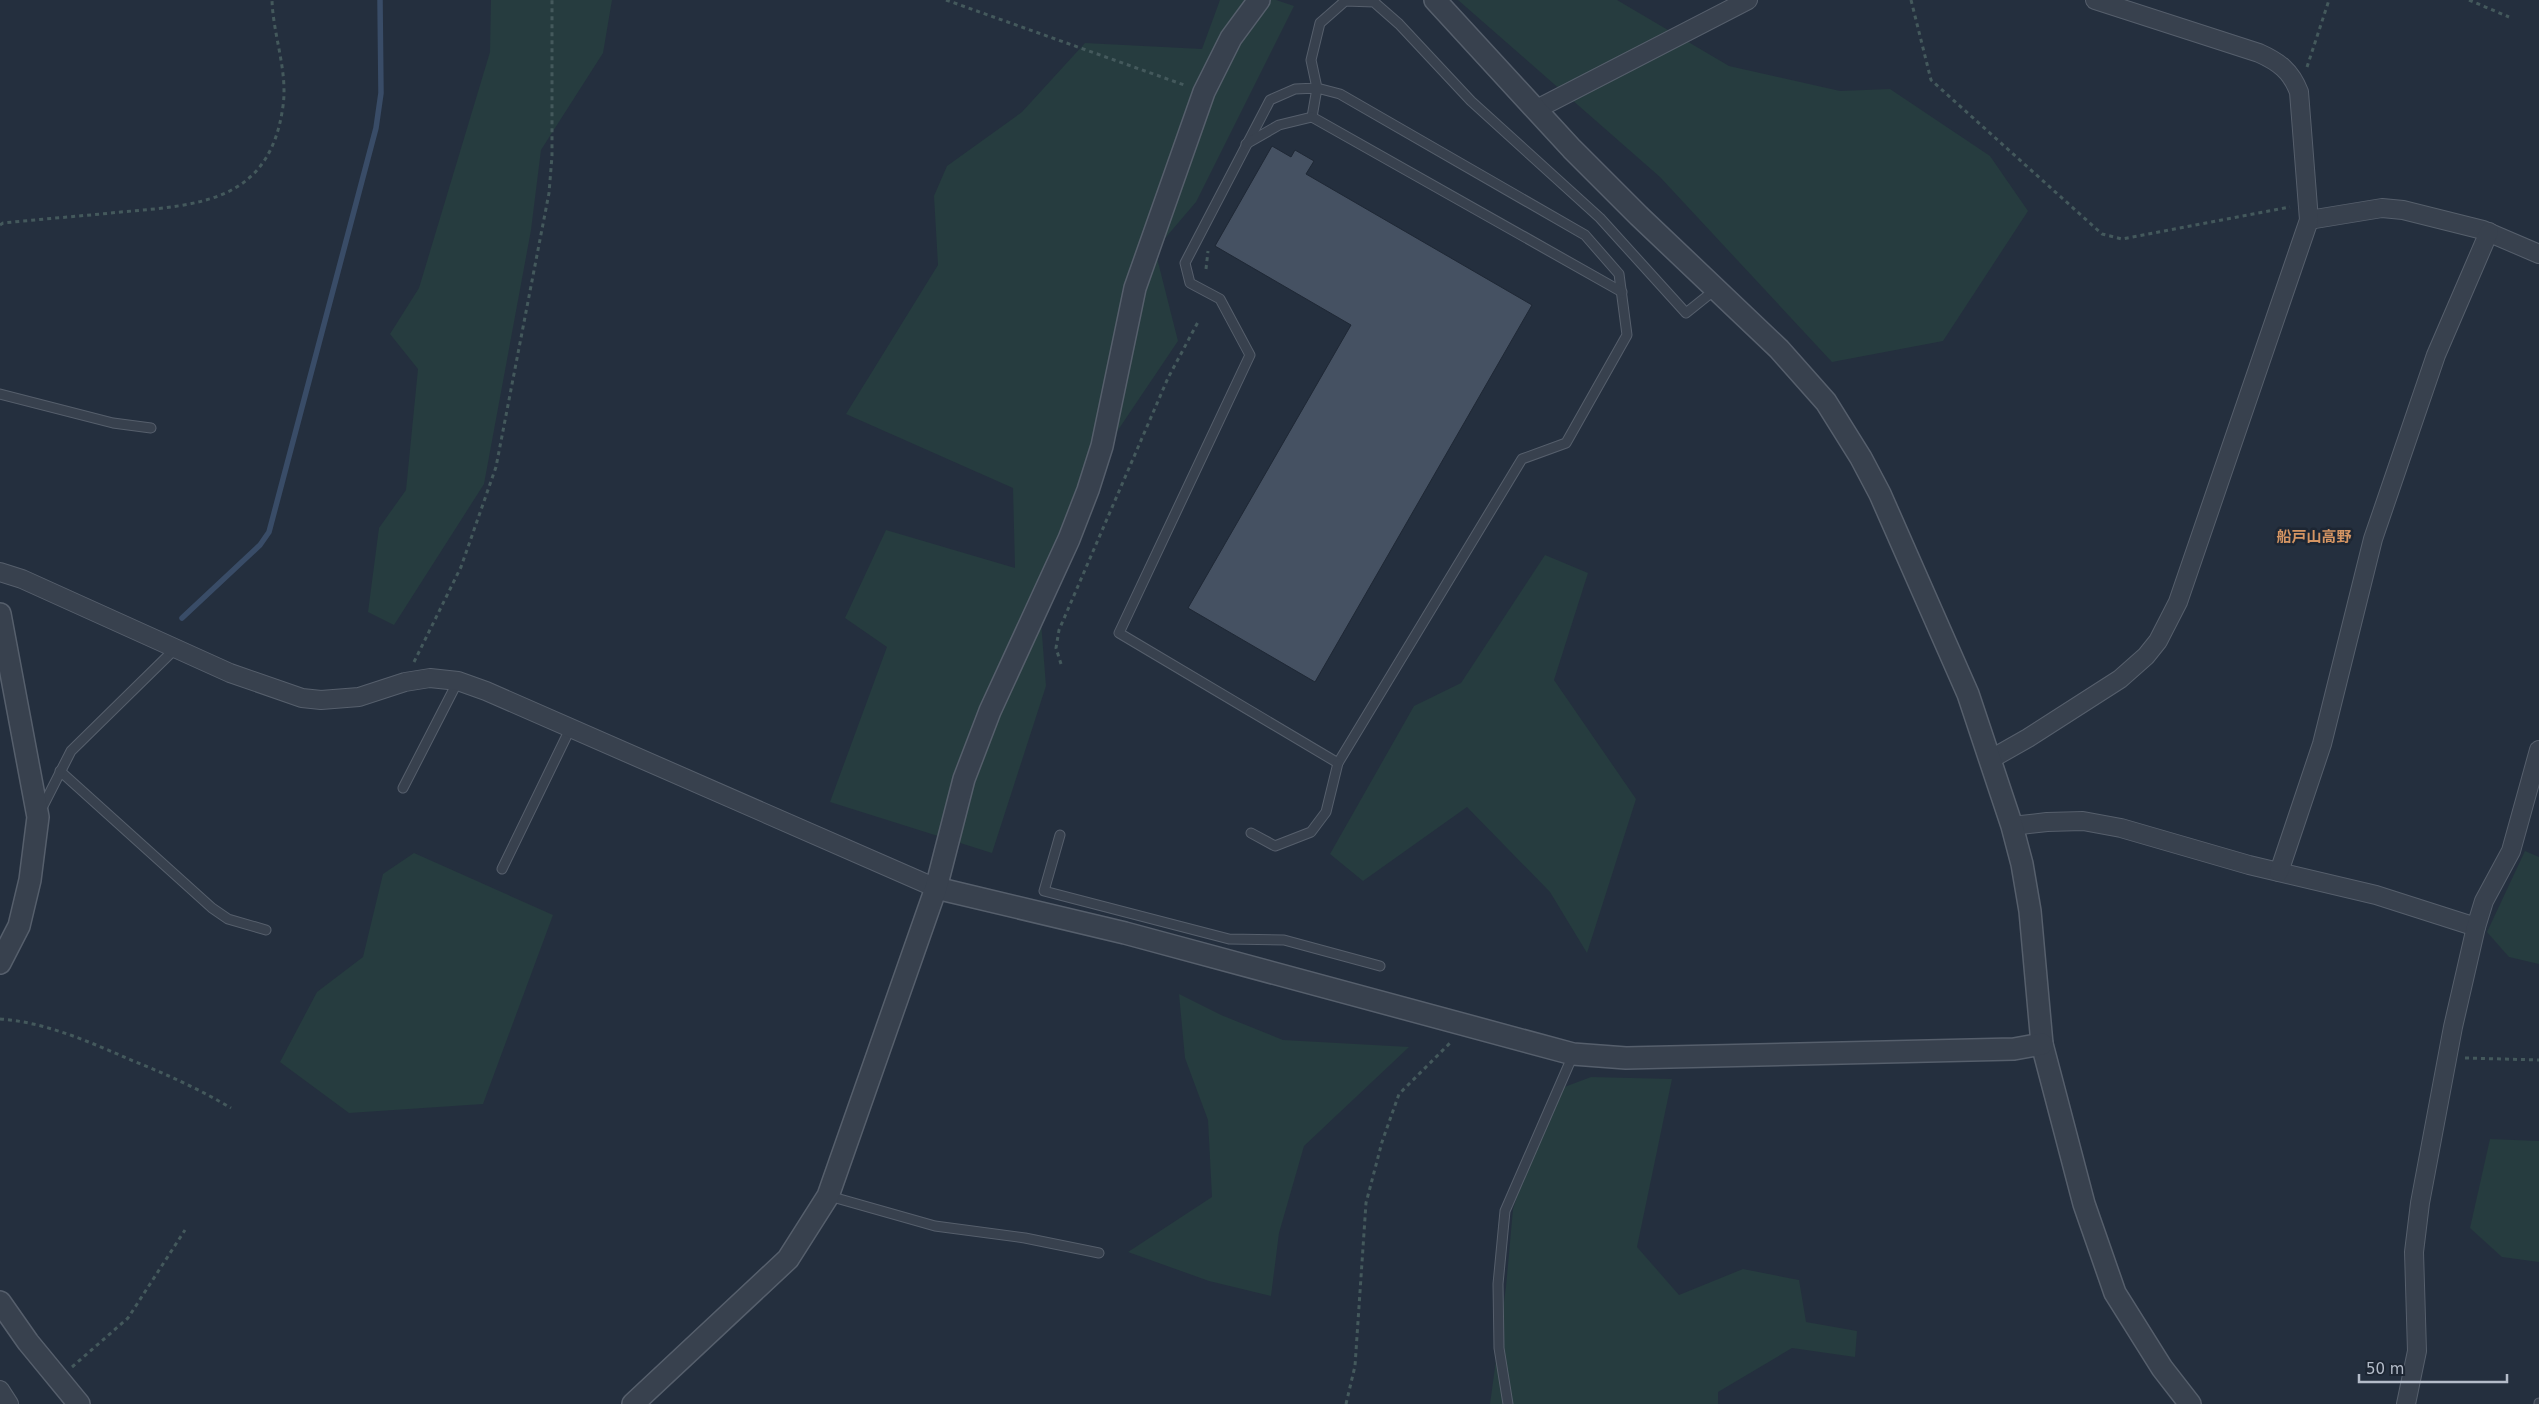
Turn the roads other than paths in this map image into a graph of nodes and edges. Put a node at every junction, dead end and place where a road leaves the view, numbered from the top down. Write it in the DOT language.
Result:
graph roads {
  1 [pos="1259,0"];
  2 [pos="1435,0"];
  3 [pos="1748,0"];
  4 [pos="2095,0"];
  5 [pos="1317,88"];
  6 [pos="1535,110"];
  7 [pos="1312,117"];
  8 [pos="1246,144"];
  9 [pos="2308,211"];
  10 [pos="2489,232"];
  11 [pos="2539,254"];
  12 [pos="1716,289"];
  13 [pos="1622,292"];
  14 [pos="0,394"];
  15 [pos="151,428"];
  16 [pos="0,572"];
  17 [pos="0,614"];
  18 [pos="176,648"];
  19 [pos="458,682"];
  20 [pos="570,728"];
  21 [pos="2539,750"];
  22 [pos="1991,759"];
  23 [pos="1338,763"];
  24 [pos="60,771"];
  25 [pos="403,788"];
  26 [pos="38,817"];
  27 [pos="2012,826"];
  28 [pos="1251,833"];
  29 [pos="1060,835"];
  30 [pos="502,869"];
  31 [pos="2279,872"];
  32 [pos="936,888"];
  33 [pos="2476,927"];
  34 [pos="266,930"];
  35 [pos="0,963"];
  36 [pos="1380,966"];
  37 [pos="2042,1044"];
  38 [pos="1574,1054"];
  39 [pos="828,1196"];
  40 [pos="1099,1254"];
  41 [pos="0,1302"];
  42 [pos="0,1390"];
  43 [pos="635,1403"];
  44 [pos="9,1404"];
  45 [pos="79,1404"];
  46 [pos="1508,1404"];
  47 [pos="2190,1404"];
  48 [pos="2406,1404"];
  1 -- 32 [label="street"];
  2 -- 6 [label="street"];
  3 -- 6 [label="street"];
  4 -- 9 [label="street"];
  5 -- 7 [label="lane"];
  5 -- 8 [label="lane"];
  5 -- 12 [label="lane"];
  5 -- 13 [label="lane"];
  6 -- 12 [label="street"];
  7 -- 8 [label="lane"];
  7 -- 13 [label="lane"];
  8 -- 23 [label="lane"];
  9 -- 10 [label="street"];
  9 -- 22 [label="street"];
  10 -- 11 [label="street"];
  10 -- 31 [label="street"];
  12 -- 22 [label="street"];
  13 -- 23 [label="lane"];
  14 -- 15 [label="lane"];
  16 -- 18 [label="street"];
  17 -- 26 [label="street"];
  18 -- 19 [label="street"];
  18 -- 24 [label="lane"];
  19 -- 20 [label="street"];
  19 -- 25 [label="lane"];
  20 -- 30 [label="lane"];
  20 -- 32 [label="street"];
  21 -- 33 [label="street"];
  22 -- 27 [label="street"];
  23 -- 28 [label="lane"];
  24 -- 26 [label="lane"];
  24 -- 34 [label="lane"];
  26 -- 35 [label="street"];
  27 -- 31 [label="street"];
  27 -- 37 [label="street"];
  29 -- 36 [label="lane"];
  31 -- 33 [label="street"];
  32 -- 38 [label="street"];
  32 -- 39 [label="street"];
  33 -- 48 [label="street"];
  37 -- 38 [label="street"];
  37 -- 47 [label="street"];
  38 -- 46 [label="lane"];
  39 -- 40 [label="lane"];
  39 -- 43 [label="street"];
  41 -- 45 [label="street"];
  42 -- 44 [label="street"];
}
